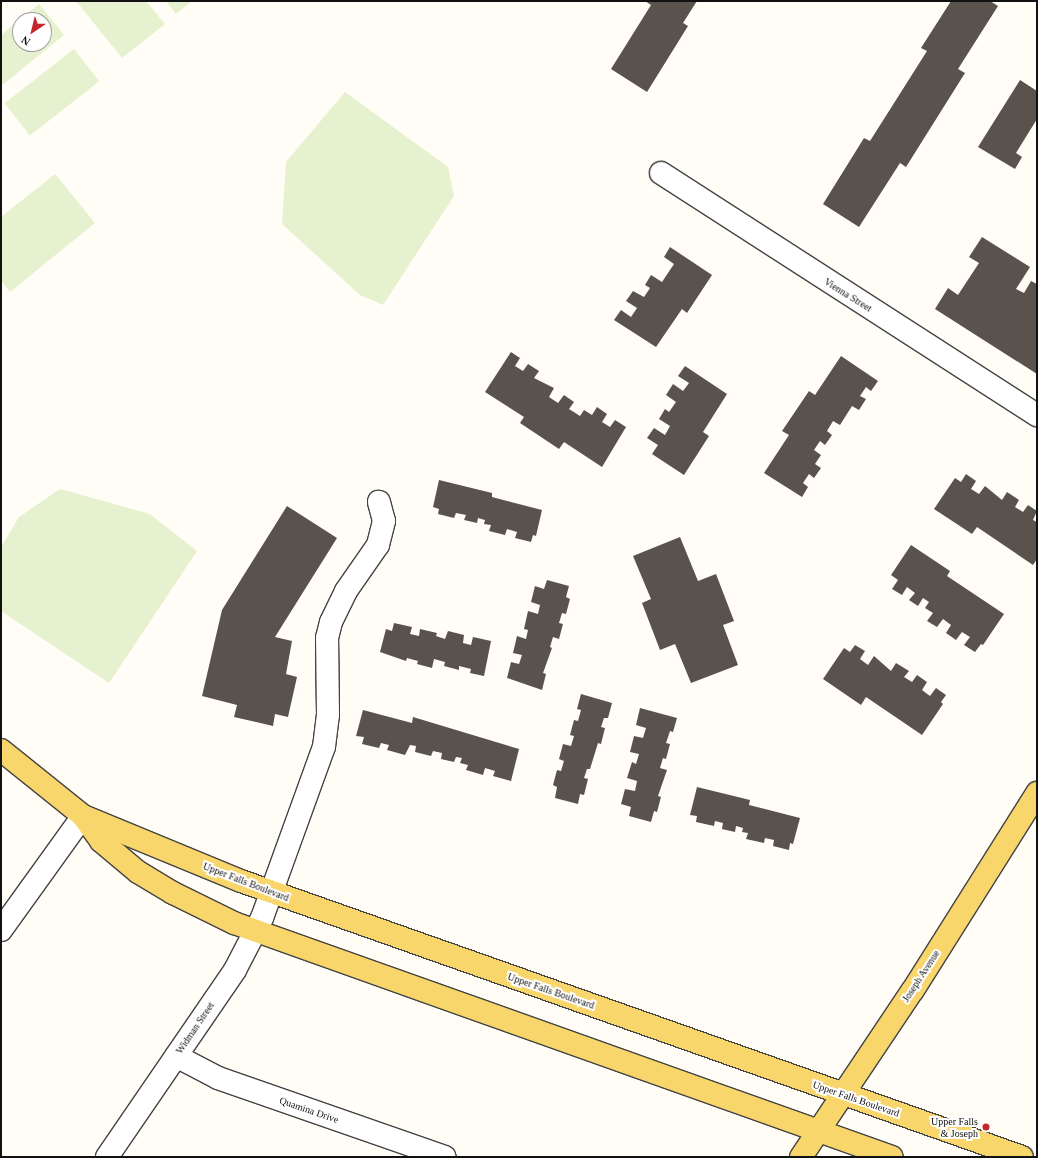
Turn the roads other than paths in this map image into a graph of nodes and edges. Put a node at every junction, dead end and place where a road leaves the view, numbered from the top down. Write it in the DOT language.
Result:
graph roads {
  1 [pos="661,173"];
  2 [pos="1037,415"];
  3 [pos="379,502"];
  4 [pos="1,750"];
  5 [pos="1037,793"];
  6 [pos="83,816"];
  7 [pos="272,893"];
  8 [pos="1,930"];
  9 [pos="256,932"];
  10 [pos="176,1056"];
  11 [pos="842,1094"];
  12 [pos="818,1131"];
  13 [pos="107,1157"];
  14 [pos="445,1157"];
  15 [pos="801,1157"];
  16 [pos="892,1157"];
  17 [pos="1022,1157"];
  1 -- 2 [label="street, Vienna Street"];
  3 -- 7 [label="street, Widman Street"];
  4 -- 6 [label="main road, Upper Falls Boulevard"];
  5 -- 11 [label="main road, Joseph Avenue"];
  6 -- 7 [label="main road, Upper Falls Boulevard"];
  6 -- 8 [label="street"];
  6 -- 9 [label="main road, Upper Falls Boulevard"];
  7 -- 9 [label="street, Widman Street"];
  7 -- 11 [label="main road, Upper Falls Boulevard"];
  9 -- 10 [label="street, Widman Street"];
  9 -- 12 [label="main road, Upper Falls Boulevard"];
  10 -- 13 [label="street, Widman Street"];
  10 -- 14 [label="street, Quamina Drive"];
  11 -- 12 [label="main road, Joseph Avenue"];
  11 -- 17 [label="main road, Upper Falls Boulevard"];
  12 -- 15 [label="main road, Joseph Avenue"];
  12 -- 16 [label="main road, Upper Falls Boulevard"];
}
